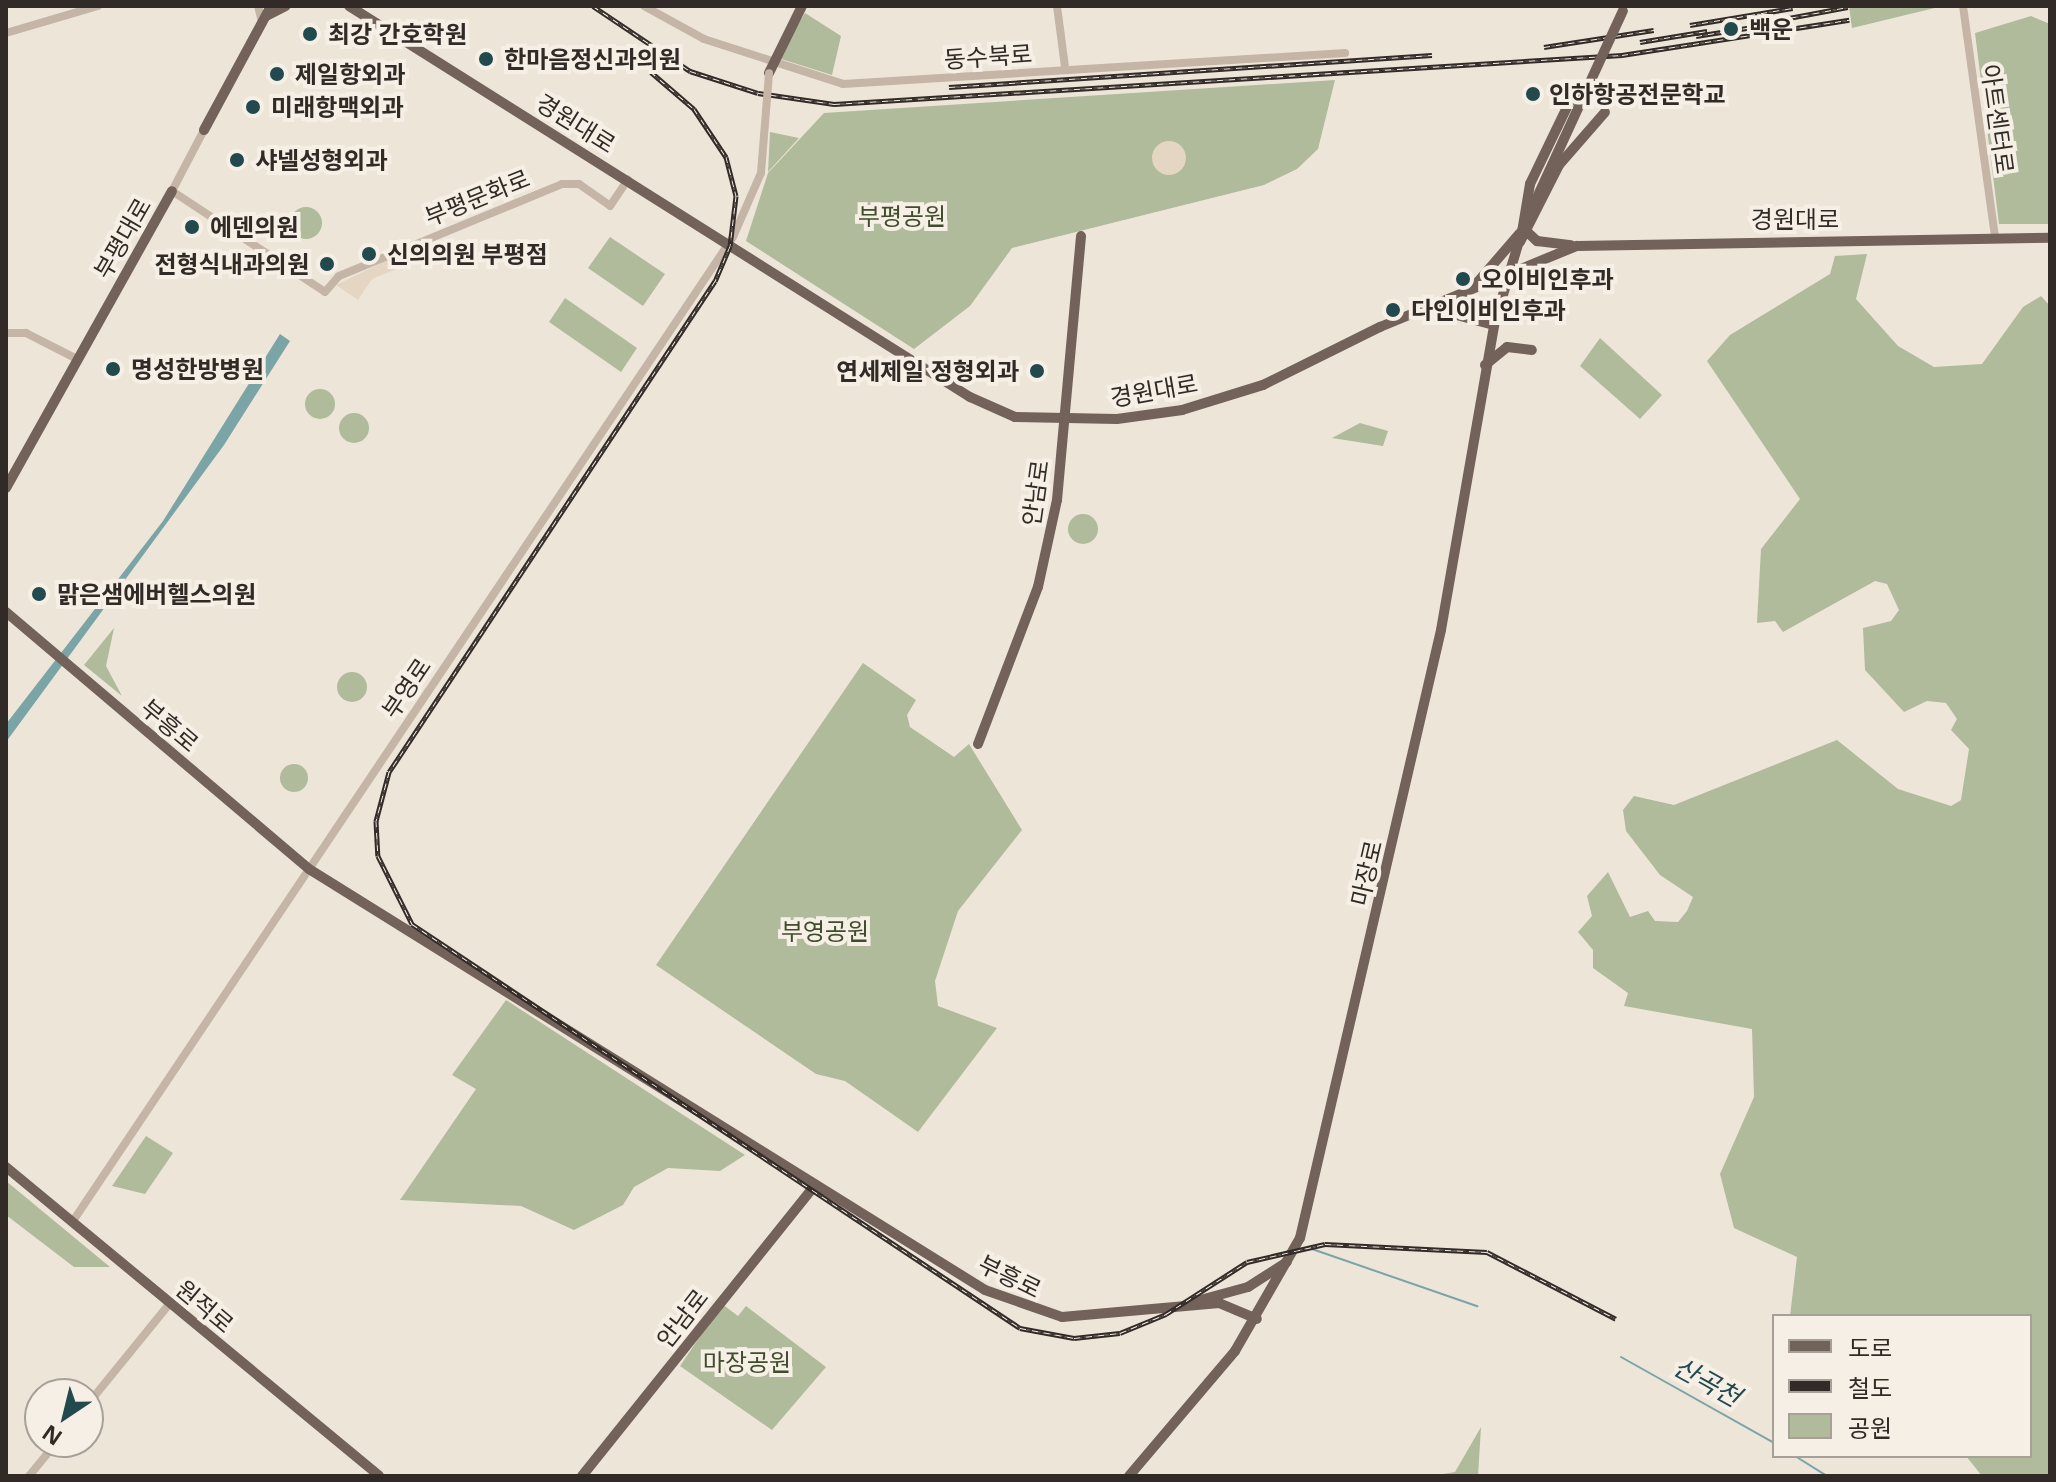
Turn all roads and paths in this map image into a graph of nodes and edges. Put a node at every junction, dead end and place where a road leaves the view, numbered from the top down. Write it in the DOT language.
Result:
graph roads {
  1 [pos="98,6"];
  2 [pos="258,6"];
  3 [pos="271,6"];
  4 [pos="286,6"];
  5 [pos="349,6"];
  6 [pos="644,6"];
  7 [pos="802,6"];
  8 [pos="1057,6"];
  9 [pos="1963,6"];
  10 [pos="1624,9"];
  11 [pos="263,20"];
  12 [pos="6,33"];
  13 [pos="1345,53"];
  14 [pos="771,61"];
  15 [pos="1065,67"];
  16 [pos="769,73"];
  17 [pos="1570,101"];
  18 [pos="1605,112"];
  19 [pos="204,130"];
  20 [pos="628,179"];
  21 [pos="172,191"];
  22 [pos="1526,230"];
  23 [pos="1081,236"];
  24 [pos="1995,238"];
  25 [pos="2050,238"];
  26 [pos="728,244"];
  27 [pos="1577,246"];
  28 [pos="1506,273"];
  29 [pos="1473,287"];
  30 [pos="1427,307"];
  31 [pos="1494,325"];
  32 [pos="6,333"];
  33 [pos="1532,350"];
  34 [pos="77,359"];
  35 [pos="1485,365"];
  36 [pos="1063,420"];
  37 [pos="6,488"];
  38 [pos="6,612"];
  39 [pos="978,744"];
  40 [pos="309,869"];
  41 [pos="6,1167"];
  42 [pos="815,1185"];
  43 [pos="73,1221"];
  44 [pos="1291,1258"];
  45 [pos="170,1303"];
  46 [pos="1190,1303"];
  47 [pos="1257,1319"];
  48 [pos="104,1384"];
  49 [pos="44,1458"];
  50 [pos="29,1476"];
  51 [pos="379,1476"];
  52 [pos="582,1476"];
  53 [pos="1129,1476"];
  1 -- 12 [label="street"];
  2 -- 11 [label="street"];
  3 -- 11 [label="main road, 부평대로"];
  4 -- 11 [label="main road"];
  5 -- 20 [label="main road, 경원대로"];
  6 -- 14 [label="street, 동수북로"];
  7 -- 14 [label="main road"];
  8 -- 15 [label="street"];
  9 -- 24 [label="street, 아트센터로"];
  10 -- 22 [label="main road, bridge"];
  11 -- 19 [label="main road, 부평대로"];
  13 -- 15 [label="street, 동수북로"];
  14 -- 15 [label="street, 동수북로"];
  14 -- 16 [label="main road"];
  16 -- 26 [label="street, 부영로, bridge"];
  17 -- 22 [label="main road"];
  18 -- 22 [label="main road"];
  19 -- 21 [label="street, 부평대로"];
  20 -- 21 [label="street, 부평문화로"];
  20 -- 26 [label="main road, 경원대로"];
  21 -- 34 [label="main road, 부평대로"];
  22 -- 27 [label="main road"];
  22 -- 28 [label="main road, 마장로"];
  22 -- 29 [label="main road"];
  23 -- 36 [label="main road, 안남로"];
  24 -- 25 [label="main road, 경원대로"];
  24 -- 27 [label="main road, 경원대로"];
  26 -- 36 [label="main road, 경원대로"];
  26 -- 40 [label="street, 부영로"];
  27 -- 28 [label="main road, 경원대로"];
  28 -- 29 [label="main road, 경원대로"];
  28 -- 31 [label="main road, 마장로"];
  29 -- 30 [label="main road, 경원대로"];
  30 -- 31 [label="main road"];
  30 -- 36 [label="main road, 경원대로"];
  31 -- 35 [label="main road, 마장로"];
  32 -- 34 [label="street"];
  33 -- 35 [label="main road"];
  34 -- 37 [label="main road, 부평대로"];
  35 -- 44 [label="main road, 마장로"];
  36 -- 39 [label="main road, 안남로"];
  38 -- 40 [label="main road, 부흥로"];
  40 -- 42 [label="main road, 부흥로"];
  40 -- 43 [label="street, 부영로"];
  41 -- 43 [label="main road, 원적로"];
  42 -- 46 [label="main road, 부흥로"];
  42 -- 52 [label="main road, 안남로"];
  43 -- 45 [label="main road, 원적로"];
  44 -- 46 [label="main road"];
  44 -- 47 [label="main road, 마장로"];
  45 -- 48 [label="street"];
  45 -- 51 [label="main road, 원적로"];
  46 -- 47 [label="main road, 부흥로"];
  47 -- 53 [label="main road, 마장로"];
  49 -- 50 [label="street"];
}
